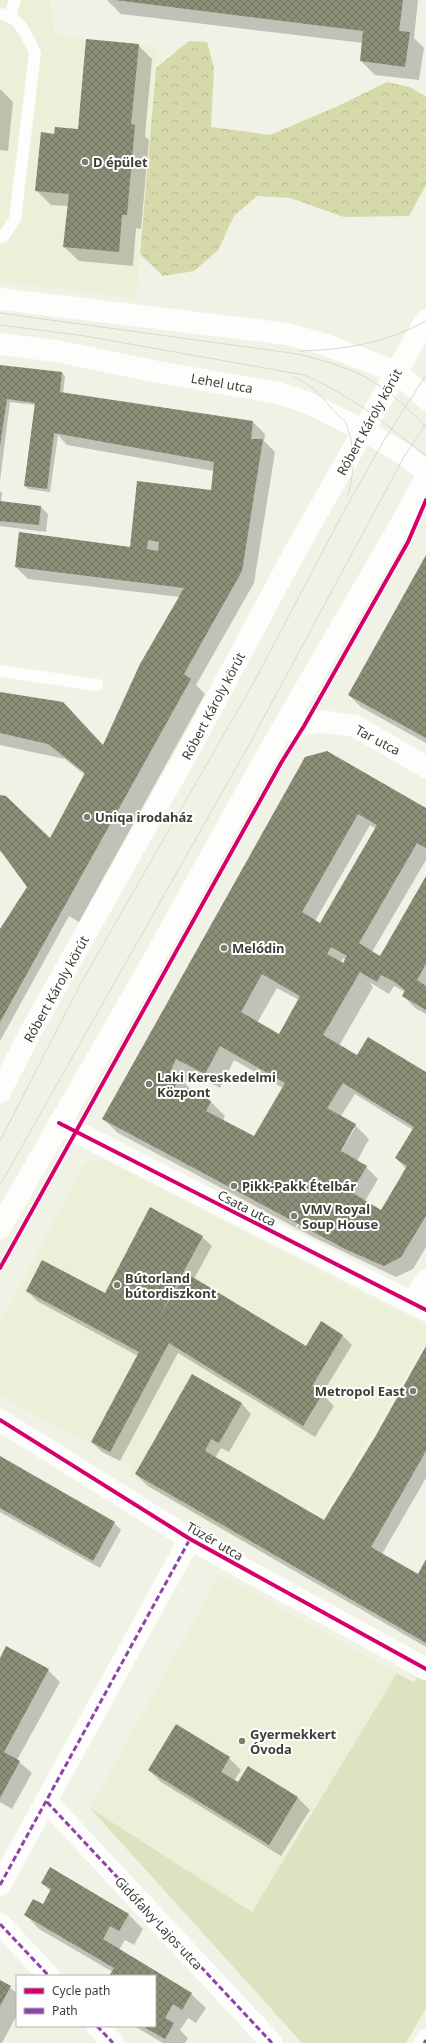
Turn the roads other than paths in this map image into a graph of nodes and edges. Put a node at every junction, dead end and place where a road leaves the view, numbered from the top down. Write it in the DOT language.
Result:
graph roads {
  1 [pos="15,0"];
  2 [pos="5,15"];
  3 [pos="0,237"];
  4 [pos="0,299"];
  5 [pos="426,320"];
  6 [pos="0,344"];
  7 [pos="397,372"];
  8 [pos="426,399"];
  9 [pos="363,430"];
  10 [pos="426,471"];
  11 [pos="426,477"];
  12 [pos="0,670"];
  13 [pos="97,684"];
  14 [pos="281,732"];
  15 [pos="426,767"];
  16 [pos="1,1090"];
  17 [pos="59,1123"];
  18 [pos="0,1228"];
  19 [pos="426,1280"];
  20 [pos="419,1306"];
  21 [pos="0,1420"];
  22 [pos="190,1539"];
  23 [pos="426,1670"];
  24 [pos="47,1802"];
  25 [pos="0,1886"];
  26 [pos="0,1924"];
  27 [pos="48,1975"];
  28 [pos="98,2027"];
  29 [pos="426,2040"];
  30 [pos="113,2043"];
  31 [pos="272,2043"];
  32 [pos="424,2043"];
  1 -- 2 [label="lane"];
  2 -- 3 [label="lane"];
  4 -- 7 [label="main road"];
  5 -- 7 [label="main road, Róbert Károly körút"];
  6 -- 9 [label="main road, Lehel utca"];
  7 -- 8 [label="main road"];
  7 -- 9 [label="main road, Róbert Károly körút"];
  9 -- 10 [label="main road, Lehel utca"];
  9 -- 16 [label="main road, Róbert Károly körút"];
  11 -- 14 [label="main road"];
  12 -- 13 [label="lane"];
  14 -- 15 [label="main road, Tar utca"];
  14 -- 17 [label="main road"];
  17 -- 18 [label="main road"];
  17 -- 20 [label="main road, Csata utca"];
  19 -- 20 [label="main road"];
  21 -- 22 [label="main road, Tüzér utca"];
  22 -- 23 [label="main road, Tüzér utca"];
  22 -- 24 [label="main road"];
  24 -- 25 [label="main road"];
  24 -- 31 [label="main road, Gidófalvy Lajos utca"];
  26 -- 27 [label="main road"];
  28 -- 30 [label="main road"];
  29 -- 32 [label="main road"];
}
